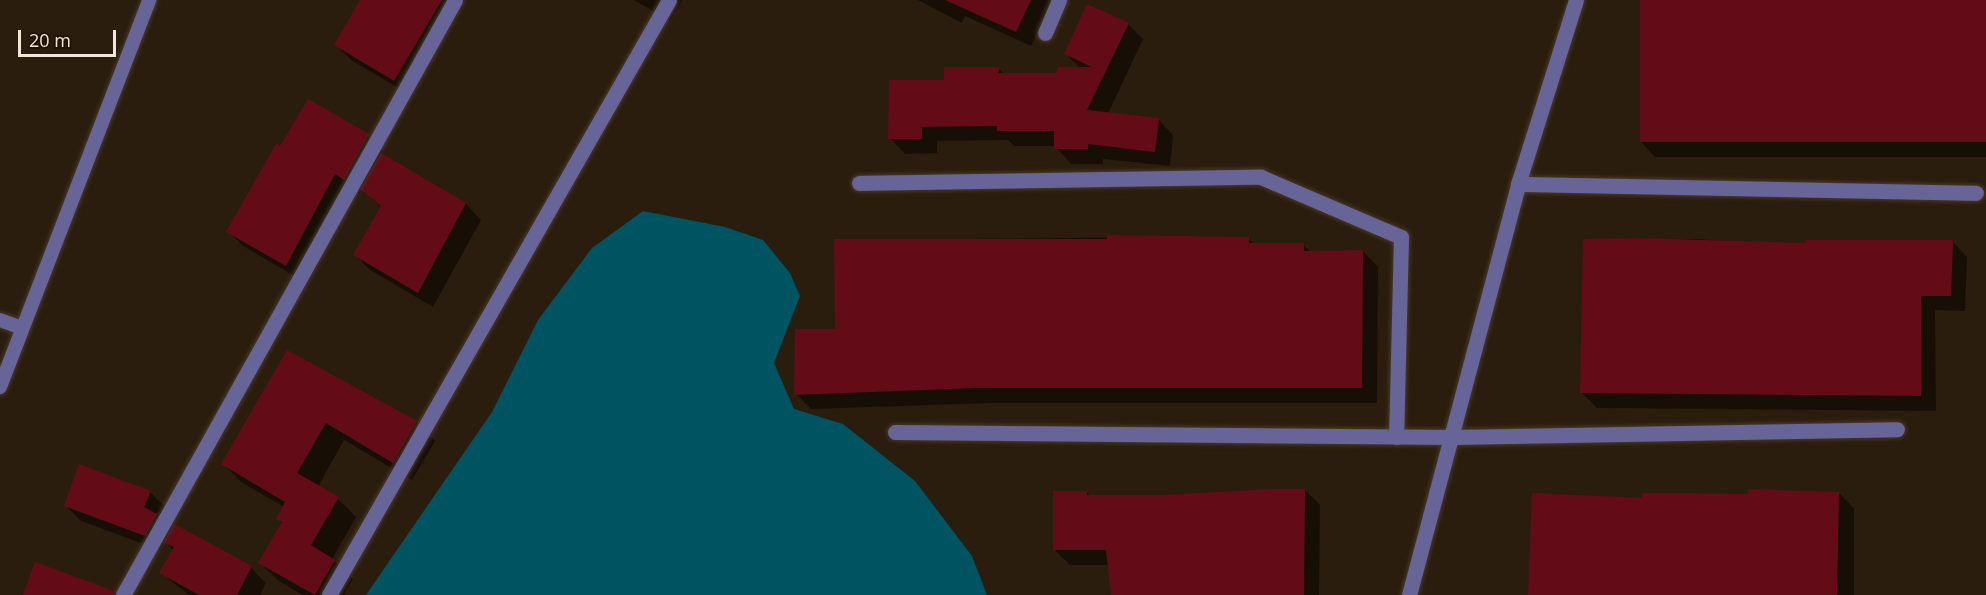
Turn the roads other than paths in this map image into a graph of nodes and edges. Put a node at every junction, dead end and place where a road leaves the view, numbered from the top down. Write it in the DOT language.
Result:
graph roads {
  1 [pos="150,0"];
  2 [pos="455,0"];
  3 [pos="669,0"];
  4 [pos="1059,0"];
  5 [pos="1576,0"];
  6 [pos="1045,33"];
  7 [pos="859,183"];
  8 [pos="1518,184"];
  9 [pos="1976,193"];
  10 [pos="0,320"];
  11 [pos="22,328"];
  12 [pos="0,387"];
  13 [pos="1897,429"];
  14 [pos="895,432"];
  15 [pos="1396,437"];
  16 [pos="1453,437"];
  17 [pos="123,595"];
  18 [pos="329,595"];
  19 [pos="1409,595"];
  1 -- 11 [label="lane"];
  2 -- 17 [label="street"];
  3 -- 18 [label="street"];
  4 -- 6 [label="street"];
  5 -- 8 [label="street"];
  7 -- 15 [label="street"];
  8 -- 9 [label="street"];
  8 -- 16 [label="street"];
  10 -- 11 [label="lane"];
  11 -- 12 [label="lane"];
  13 -- 16 [label="street"];
  14 -- 15 [label="street"];
  15 -- 16 [label="street"];
  16 -- 19 [label="street"];
}
